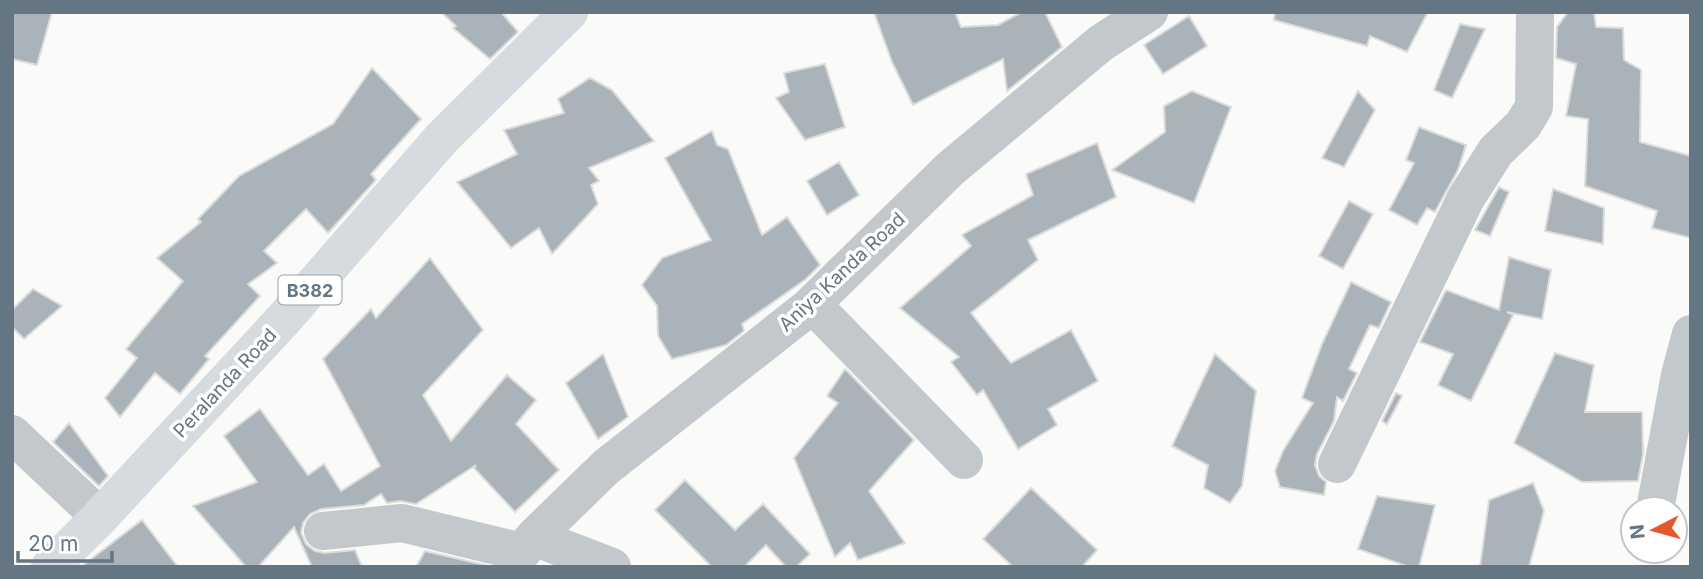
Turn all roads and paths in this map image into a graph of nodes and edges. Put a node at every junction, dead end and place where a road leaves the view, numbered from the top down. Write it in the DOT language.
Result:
graph roads {
  1 [pos="569,12"];
  2 [pos="1149,12"];
  3 [pos="1535,12"];
  4 [pos="812,304"];
  5 [pos="1691,334"];
  6 [pos="12,434"];
  7 [pos="964,460"];
  8 [pos="1337,464"];
  9 [pos="1658,495"];
  10 [pos="100,517"];
  11 [pos="323,531"];
  12 [pos="522,552"];
  13 [pos="50,567"];
  14 [pos="612,567"];
  1 -- 10 [label="main road, Peralanda Road / B382"];
  2 -- 4 [label="street, Aniya Kanda Road"];
  3 -- 8 [label="street"];
  4 -- 7 [label="street"];
  4 -- 12 [label="street, Aniya Kanda Road"];
  5 -- 9 [label="street"];
  6 -- 10 [label="street"];
  10 -- 13 [label="main road, Peralanda Road / B382"];
  11 -- 12 [label="street"];
  12 -- 14 [label="street"];
}
